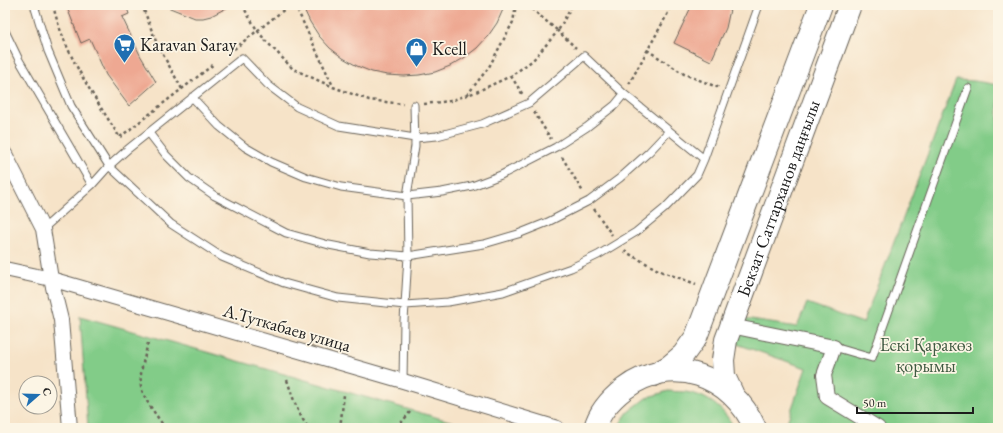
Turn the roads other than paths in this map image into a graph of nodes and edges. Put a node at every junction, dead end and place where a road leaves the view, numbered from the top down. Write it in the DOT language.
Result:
graph roads {
  1 [pos="34,5"];
  2 [pos="759,5"];
  3 [pos="821,5"];
  4 [pos="850,5"];
  5 [pos="5,31"];
  6 [pos="968,88"];
  7 [pos="624,94"];
  8 [pos="192,97"];
  9 [pos="414,105"];
  10 [pos="669,131"];
  11 [pos="148,133"];
  12 [pos="415,138"];
  13 [pos="5,154"];
  14 [pos="704,159"];
  15 [pos="109,166"];
  16 [pos="92,185"];
  17 [pos="407,196"];
  18 [pos="42,229"];
  19 [pos="408,256"];
  20 [pos="5,269"];
  21 [pos="51,279"];
  22 [pos="405,305"];
  23 [pos="731,326"];
  24 [pos="834,347"];
  25 [pos="654,375"];
  26 [pos="403,381"];
  27 [pos="732,394"];
  28 [pos="70,428"];
  29 [pos="557,428"];
  30 [pos="595,428"];
  31 [pos="756,428"];
  32 [pos="878,428"];
  1 -- 15 [label="lane"];
  2 -- 14 [label="lane"];
  3 -- 25 [label="main road, Бекзат Саттарханов даңғылы"];
  4 -- 23 [label="main road, Бекзат Саттарханов даңғылы"];
  5 -- 16 [label="lane"];
  6 -- 24 [label="lane"];
  7 -- 10 [label="lane"];
  7 -- 12 [label="lane"];
  7 -- 17 [label="lane"];
  8 -- 11 [label="lane"];
  8 -- 12 [label="lane"];
  8 -- 17 [label="lane"];
  9 -- 12 [label="lane"];
  10 -- 14 [label="lane"];
  10 -- 19 [label="lane"];
  11 -- 15 [label="lane"];
  11 -- 19 [label="lane"];
  12 -- 17 [label="lane"];
  13 -- 18 [label="street"];
  14 -- 22 [label="lane"];
  15 -- 16 [label="lane"];
  15 -- 22 [label="lane"];
  16 -- 18 [label="lane"];
  17 -- 19 [label="lane"];
  18 -- 21 [label="street"];
  19 -- 22 [label="lane"];
  20 -- 21 [label="street, А.Туткабаев улица"];
  21 -- 26 [label="street, А.Туткабаев улица"];
  21 -- 28 [label="street"];
  22 -- 26 [label="lane"];
  23 -- 24 [label="street"];
  23 -- 27 [label="main road, Бекзат Саттарханов даңғылы"];
  24 -- 32 [label="street"];
  25 -- 27 [label="main road"];
  25 -- 30 [label="main road"];
  26 -- 29 [label="street, А.Туткабаев улица"];
  27 -- 31 [label="main road"];
}
